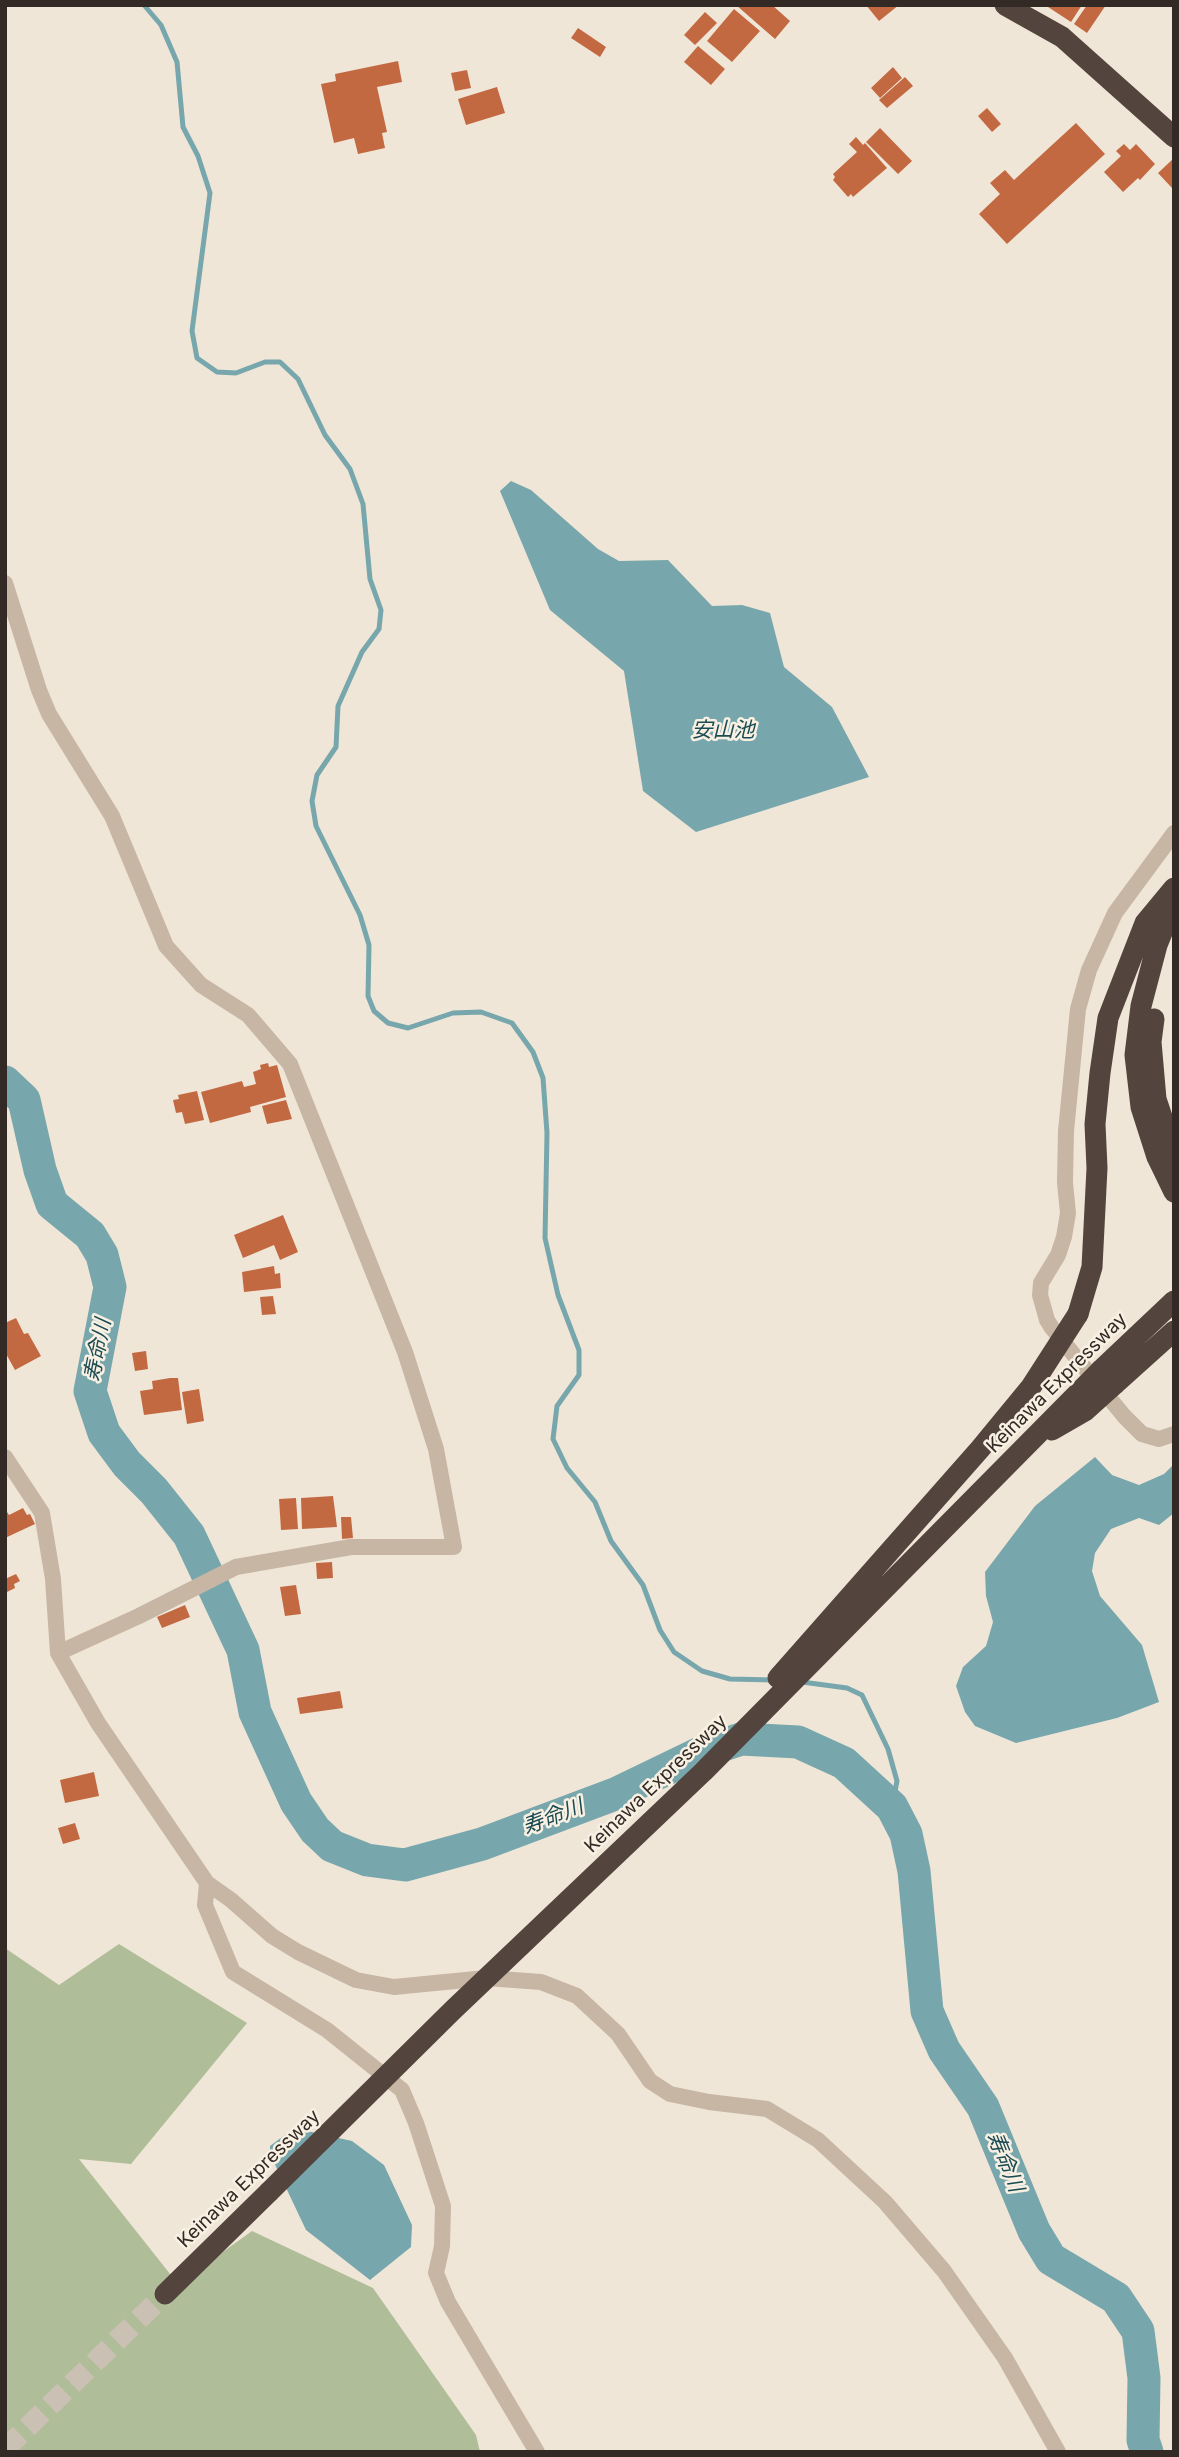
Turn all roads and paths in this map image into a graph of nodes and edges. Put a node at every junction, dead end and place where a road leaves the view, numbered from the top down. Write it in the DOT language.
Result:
graph roads {
  1 [pos="1004,5"];
  2 [pos="1174,137"];
  3 [pos="5,583"];
  4 [pos="1174,833"];
  5 [pos="1174,888"];
  6 [pos="1174,903"];
  7 [pos="1174,939"];
  8 [pos="1174,1153"];
  9 [pos="1174,1192"];
  10 [pos="1174,1301"];
  11 [pos="1174,1331"];
  12 [pos="1108,1377"];
  13 [pos="1174,1434"];
  14 [pos="5,1457"];
  15 [pos="58,1653"];
  16 [pos="703,1772"];
  17 [pos="207,1883"];
  18 [pos="165,2294"];
  19 [pos="537,2452"];
  20 [pos="1058,2452"];
  1 -- 2 [label="highway"];
  3 -- 15 [label="street"];
  4 -- 13 [label="street"];
  5 -- 16 [label="highway, bridge"];
  6 -- 9 [label="highway"];
  7 -- 8 [label="highway"];
  10 -- 12 [label="highway, Keinawa Expressway"];
  11 -- 12 [label="highway"];
  12 -- 16 [label="highway, Keinawa Expressway, bridge"];
  14 -- 15 [label="street"];
  15 -- 17 [label="street"];
  16 -- 18 [label="highway, Keinawa Expressway, bridge"];
  17 -- 19 [label="street"];
  17 -- 20 [label="street"];
}
